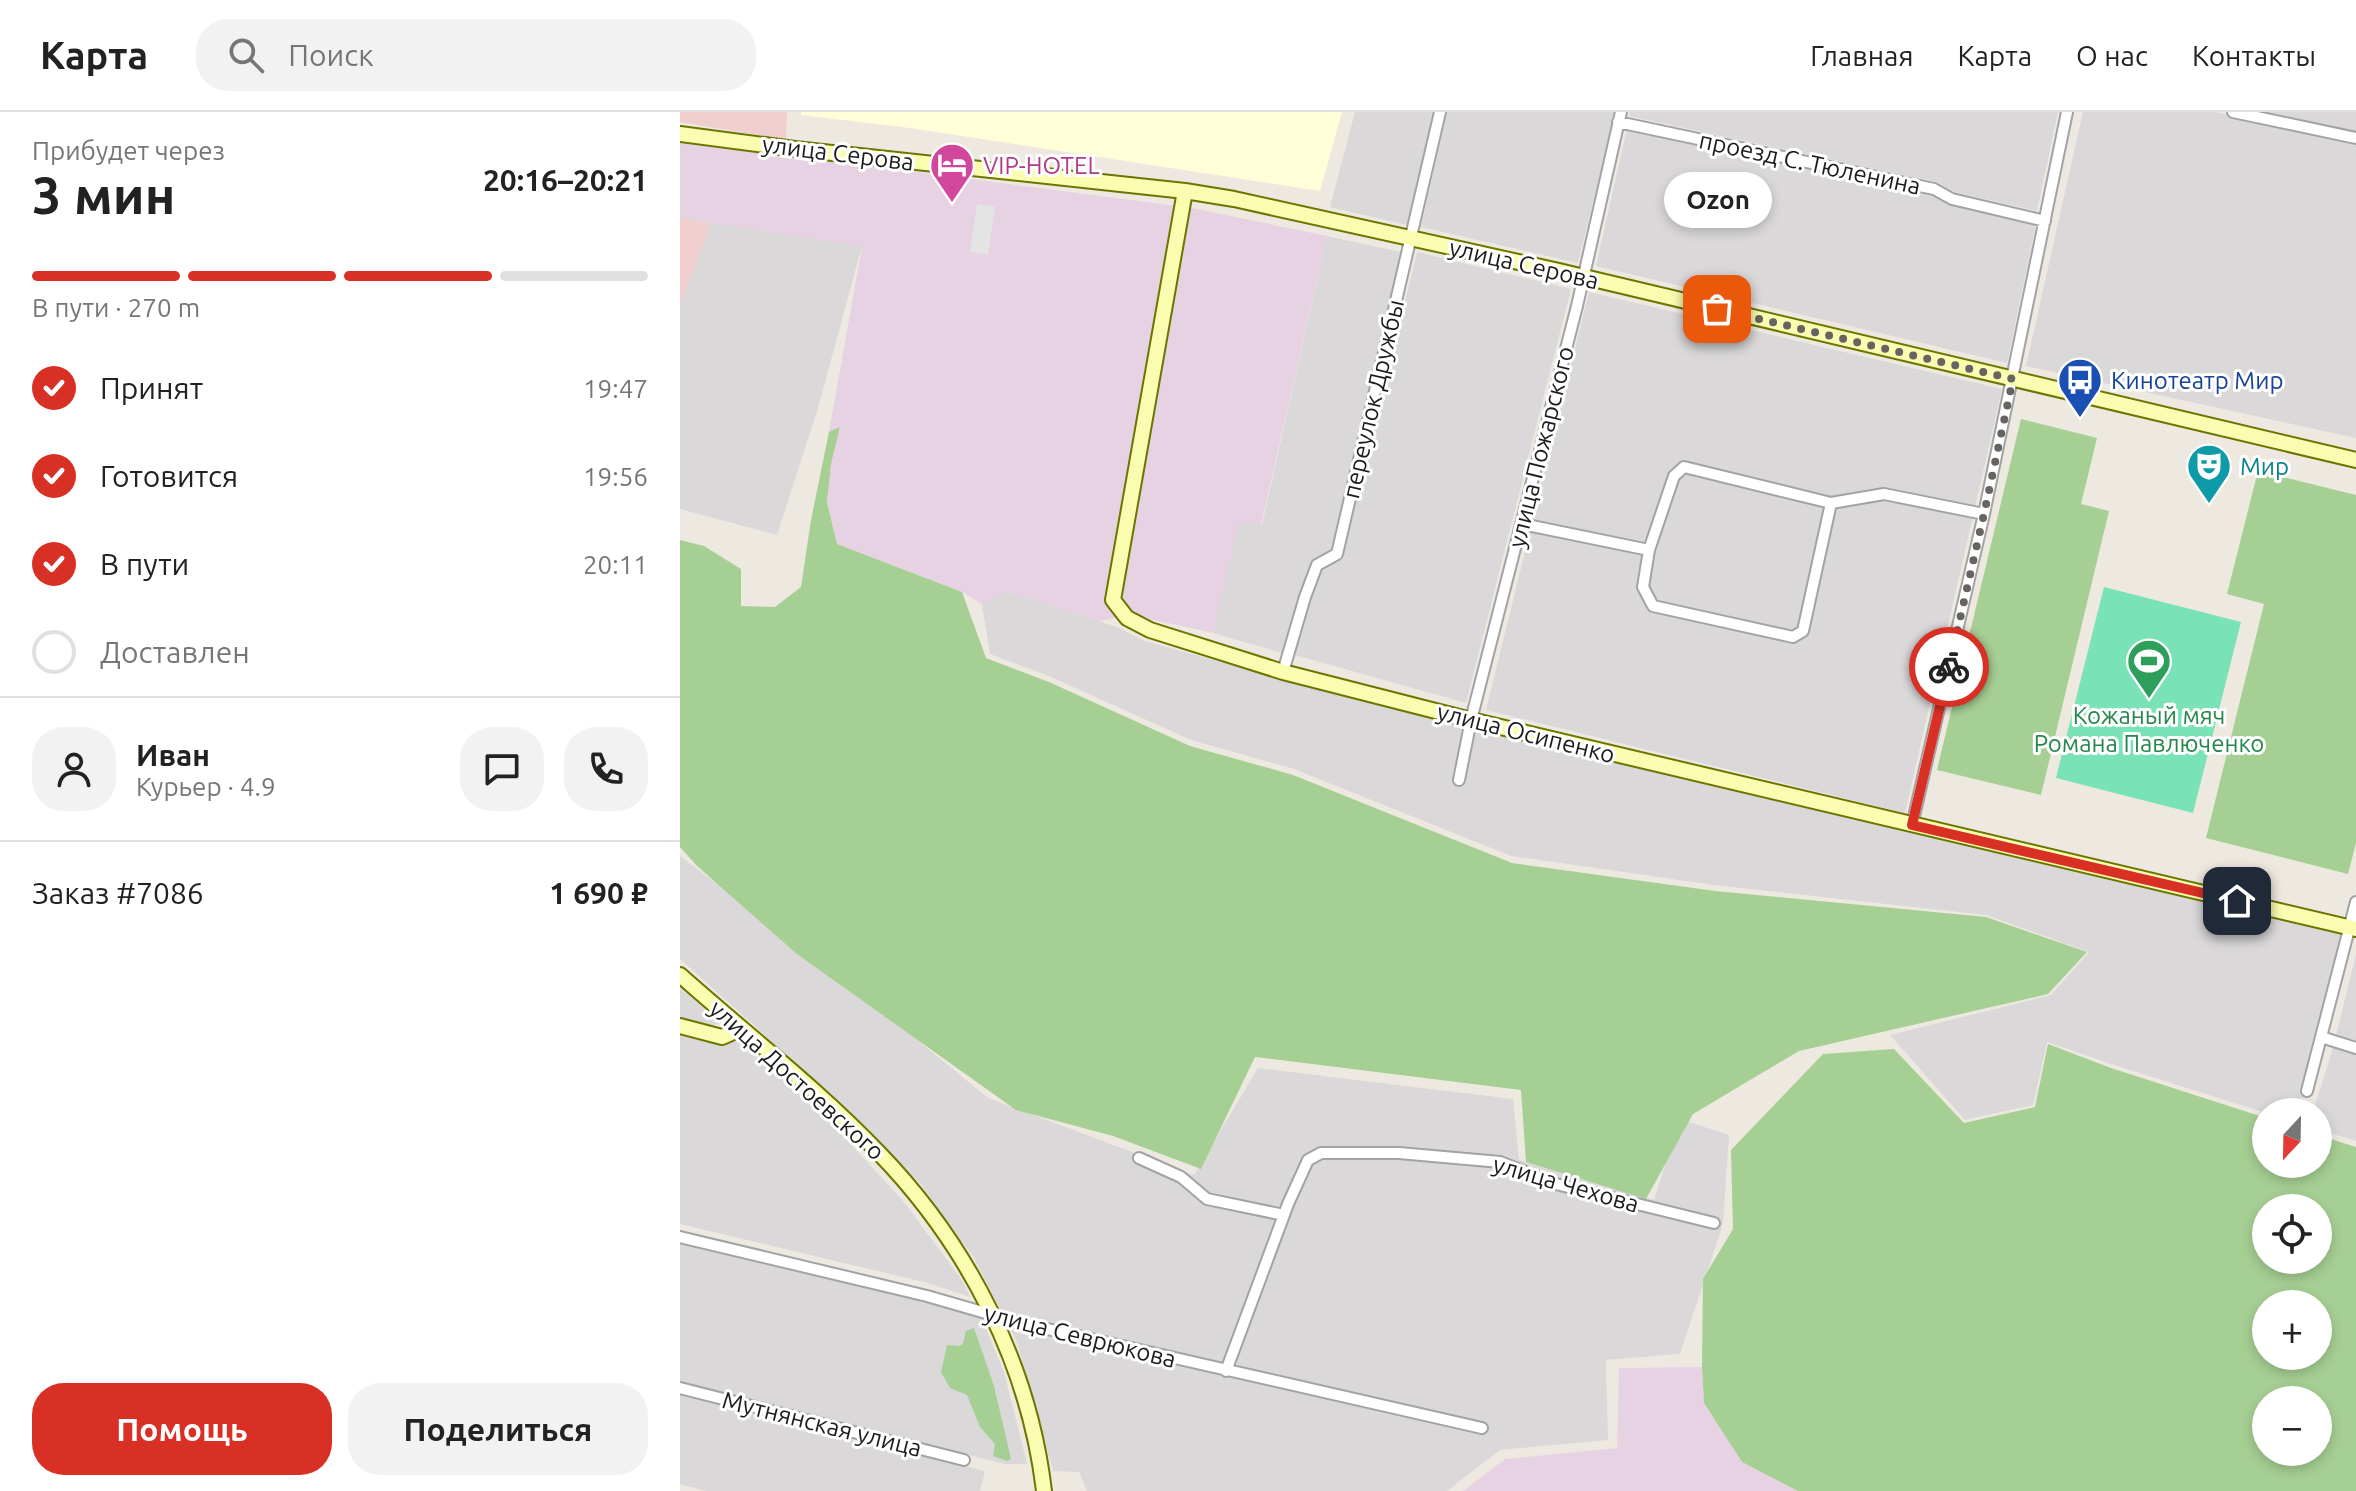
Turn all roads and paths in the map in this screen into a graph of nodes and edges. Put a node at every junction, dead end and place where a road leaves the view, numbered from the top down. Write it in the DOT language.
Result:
graph roads {
  1 [pos="1440,112"];
  2 [pos="2067,112"];
  3 [pos="2233,112"];
  4 [pos="1620,117"];
  5 [pos="680,134"];
  6 [pos="2356,138"];
  7 [pos="1185,191"];
  8 [pos="2045,221"];
  9 [pos="1410,237"];
  10 [pos="1583,277"];
  11 [pos="2013,379"];
  12 [pos="2356,460"];
  13 [pos="1831,503"];
  14 [pos="1984,514"];
  15 [pos="1522,524"];
  16 [pos="1649,550"];
  17 [pos="1283,672"];
  18 [pos="1471,720"];
  19 [pos="1459,780"];
  20 [pos="1912,825"];
  21 [pos="2356,902"];
  22 [pos="2352,928"];
  23 [pos="680,975"];
  24 [pos="680,1026"];
  25 [pos="740,1029"];
  26 [pos="2321,1037"];
  27 [pos="2356,1048"];
  28 [pos="2307,1091"];
  29 [pos="1139,1158"];
  30 [pos="1284,1215"];
  31 [pos="1714,1223"];
  32 [pos="680,1237"];
  33 [pos="994,1315"];
  34 [pos="1226,1371"];
  35 [pos="680,1388"];
  36 [pos="1482,1428"];
  37 [pos="964,1460"];
  38 [pos="1044,1491"];
  1 -- 9 [label="street, переулок Дружбы"];
  2 -- 8 [label="street"];
  3 -- 6 [label="street"];
  4 -- 8 [label="street, проезд С. Тюленина"];
  4 -- 10 [label="street, улица Пожарского"];
  5 -- 7 [label="main road, улица Серова"];
  7 -- 9 [label="main road, улица Серова"];
  7 -- 17 [label="main road, улица Осипенко"];
  8 -- 11 [label="street"];
  9 -- 10 [label="main road, улица Серова"];
  9 -- 17 [label="street, переулок Дружбы"];
  10 -- 11 [label="main road, улица Серова"];
  10 -- 15 [label="street, улица Пожарского"];
  11 -- 12 [label="main road, улица Серова"];
  11 -- 14 [label="street"];
  13 -- 14 [label="street"];
  13 -- 16 [label="street"];
  13 -- 16 [label="street"];
  14 -- 20 [label="street"];
  15 -- 16 [label="street"];
  15 -- 18 [label="street, улица Пожарского"];
  17 -- 18 [label="main road, улица Осипенко"];
  18 -- 19 [label="street, улица Пожарского"];
  18 -- 20 [label="main road, улица Осипенко"];
  20 -- 22 [label="main road, улица Осипенко"];
  21 -- 22 [label="street"];
  22 -- 26 [label="street"];
  23 -- 25 [label="main road, улица Достоевского"];
  24 -- 25 [label="main road"];
  25 -- 33 [label="main road, улица Достоевского"];
  26 -- 27 [label="street"];
  26 -- 28 [label="street"];
  29 -- 30 [label="street"];
  30 -- 31 [label="street, улица Чехова"];
  30 -- 34 [label="street"];
  32 -- 33 [label="street, улица Севрюкова"];
  33 -- 34 [label="street, улица Севрюкова"];
  33 -- 38 [label="main road, улица Достоевского"];
  34 -- 36 [label="street, улица Севрюкова"];
  35 -- 37 [label="street, Мутнянская улица"];
}
